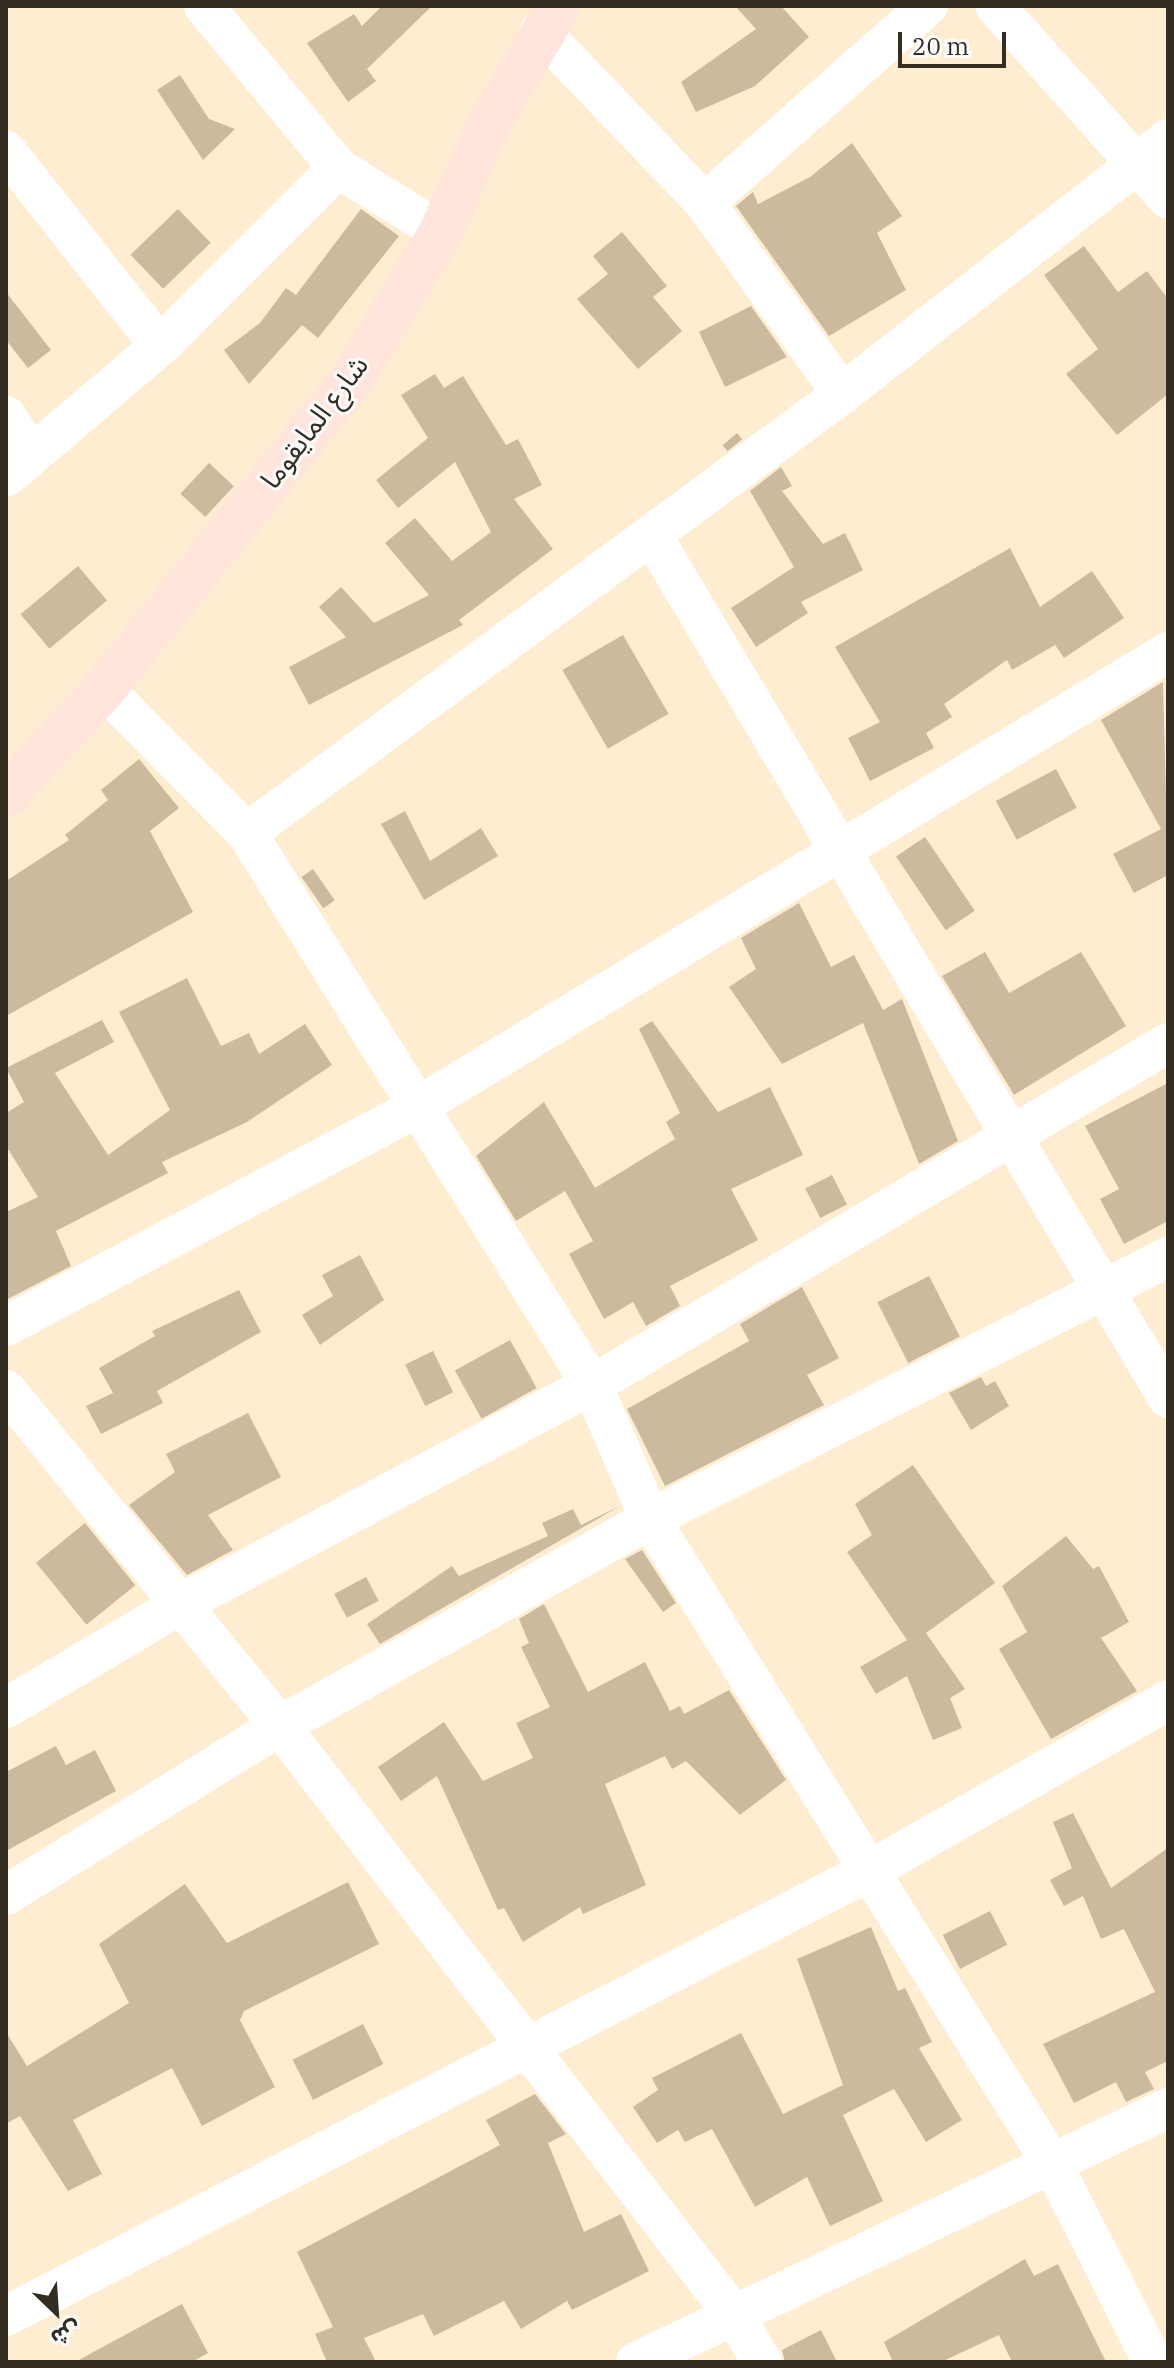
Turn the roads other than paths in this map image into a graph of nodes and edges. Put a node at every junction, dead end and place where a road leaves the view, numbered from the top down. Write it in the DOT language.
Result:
graph roads {
  1 [pos="204,6"];
  2 [pos="928,6"];
  3 [pos="995,6"];
  4 [pos="549,19"];
  5 [pos="1153,150"];
  6 [pos="6,151"];
  7 [pos="338,168"];
  8 [pos="1168,199"];
  9 [pos="705,203"];
  10 [pos="441,232"];
  11 [pos="160,346"];
  12 [pos="842,394"];
  13 [pos="6,416"];
  14 [pos="18,465"];
  15 [pos="652,536"];
  16 [pos="1168,652"];
  17 [pos="104,689"];
  18 [pos="6,796"];
  19 [pos="247,833"];
  20 [pos="834,849"];
  21 [pos="1168,1043"];
  22 [pos="414,1109"];
  23 [pos="1014,1136"];
  24 [pos="1168,1257"];
  25 [pos="1108,1292"];
  26 [pos="6,1326"];
  27 [pos="592,1385"];
  28 [pos="6,1390"];
  29 [pos="1168,1398"];
  30 [pos="650,1519"];
  31 [pos="181,1604"];
  32 [pos="1168,1700"];
  33 [pos="6,1708"];
  34 [pos="280,1726"];
  35 [pos="867,1872"];
  36 [pos="6,1895"];
  37 [pos="526,2048"];
  38 [pos="1168,2108"];
  39 [pos="1054,2167"];
  40 [pos="734,2315"];
  41 [pos="6,2316"];
  42 [pos="636,2362"];
  43 [pos="762,2362"];
  44 [pos="1153,2362"];
  1 -- 7 [label="street"];
  2 -- 9 [label="street"];
  3 -- 5 [label="street"];
  4 -- 9 [label="street"];
  4 -- 10 [label="street, شارع المايقوما"];
  5 -- 8 [label="street"];
  5 -- 12 [label="street"];
  6 -- 11 [label="street"];
  7 -- 10 [label="street"];
  7 -- 11 [label="street"];
  9 -- 12 [label="street"];
  10 -- 17 [label="street, شارع المايقوما"];
  11 -- 14 [label="street"];
  12 -- 15 [label="street"];
  13 -- 14 [label="street"];
  15 -- 19 [label="street"];
  15 -- 20 [label="street"];
  16 -- 20 [label="street"];
  17 -- 18 [label="street, شارع المايقوما"];
  17 -- 19 [label="street"];
  19 -- 22 [label="street"];
  20 -- 22 [label="street"];
  20 -- 23 [label="street"];
  21 -- 23 [label="street"];
  22 -- 26 [label="street"];
  22 -- 27 [label="street"];
  23 -- 25 [label="street"];
  23 -- 27 [label="street"];
  24 -- 25 [label="street"];
  25 -- 29 [label="street"];
  25 -- 30 [label="street"];
  27 -- 30 [label="street"];
  27 -- 31 [label="street"];
  28 -- 31 [label="street"];
  30 -- 34 [label="street"];
  30 -- 35 [label="street"];
  31 -- 33 [label="street"];
  31 -- 34 [label="street"];
  32 -- 35 [label="street"];
  34 -- 36 [label="street"];
  34 -- 37 [label="street"];
  35 -- 37 [label="street"];
  35 -- 39 [label="street"];
  37 -- 40 [label="street"];
  37 -- 41 [label="street"];
  38 -- 39 [label="street"];
  39 -- 40 [label="street"];
  39 -- 44 [label="street"];
  40 -- 42 [label="street"];
  40 -- 43 [label="street"];
}
